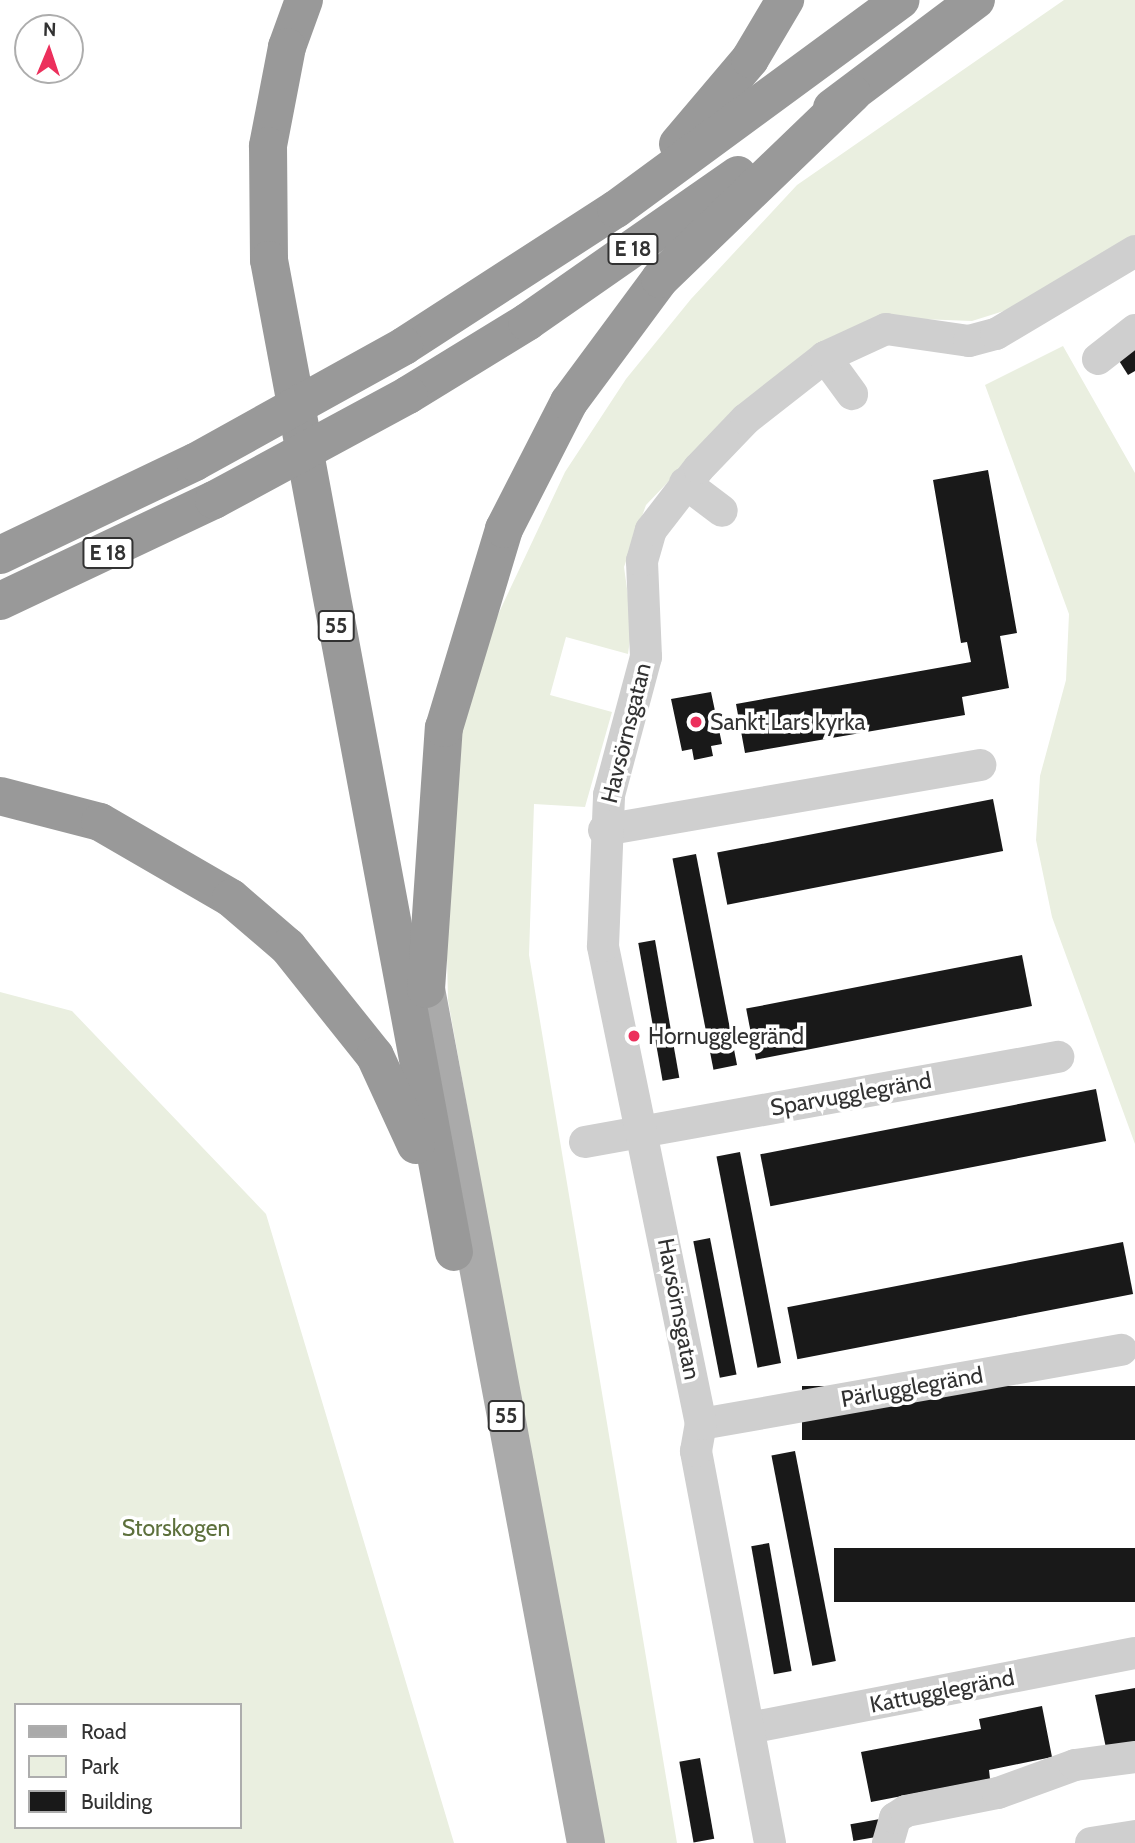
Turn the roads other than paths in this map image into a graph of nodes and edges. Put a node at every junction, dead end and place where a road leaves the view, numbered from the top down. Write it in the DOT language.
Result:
graph roads {
  1 [pos="304,0"];
  2 [pos="328,0"];
  3 [pos="785,0"];
  4 [pos="901,0"];
  5 [pos="976,0"];
  6 [pos="852,94"];
  7 [pos="616,209"];
  8 [pos="1135,251"];
  9 [pos="1135,330"];
  10 [pos="825,357"];
  11 [pos="1098,359"];
  12 [pos="852,394"];
  13 [pos="685,483"];
  14 [pos="722,511"];
  15 [pos="0,555"];
  16 [pos="0,601"];
  17 [pos="980,765"];
  18 [pos="0,796"];
  19 [pos="604,830"];
  20 [pos="426,989"];
  21 [pos="1058,1057"];
  22 [pos="643,1130"];
  23 [pos="585,1142"];
  24 [pos="454,1252"];
  25 [pos="1122,1350"];
  26 [pos="701,1424"];
  27 [pos="1135,1653"];
  28 [pos="749,1728"];
  29 [pos="1135,1758"];
  30 [pos="1135,1836"];
  31 [pos="566,1843"];
  32 [pos="586,1843"];
  33 [pos="770,1843"];
  34 [pos="888,1843"];
  35 [pos="1091,1843"];
  1 -- 24 [label="highway, 55"];
  2 -- 20 [label="highway"];
  3 -- 7 [label="highway"];
  4 -- 7 [label="highway, E 18"];
  5 -- 6 [label="highway, E 18"];
  6 -- 16 [label="highway, E 18, bridge"];
  6 -- 20 [label="highway, 55"];
  7 -- 15 [label="highway, E 18, bridge"];
  8 -- 10 [label="street, Havsörnsgatan"];
  9 -- 11 [label="street"];
  10 -- 12 [label="street"];
  10 -- 13 [label="street, Havsörnsgatan"];
  13 -- 14 [label="street"];
  13 -- 19 [label="street, Havsörnsgatan"];
  17 -- 19 [label="street"];
  18 -- 24 [label="highway"];
  19 -- 22 [label="street, Havsörnsgatan"];
  20 -- 32 [label="main road, 55"];
  21 -- 22 [label="street, Sparvugglegränd"];
  22 -- 23 [label="street, Sparvugglegränd"];
  22 -- 26 [label="street, Havsörnsgatan"];
  24 -- 31 [label="main road, 55"];
  25 -- 26 [label="street, Pärlugglegränd"];
  26 -- 28 [label="street, Havsörnsgatan"];
  27 -- 28 [label="street, Kattugglegränd"];
  28 -- 33 [label="street, Havsörnsgatan"];
  29 -- 34 [label="street"];
  30 -- 35 [label="street"];
}
